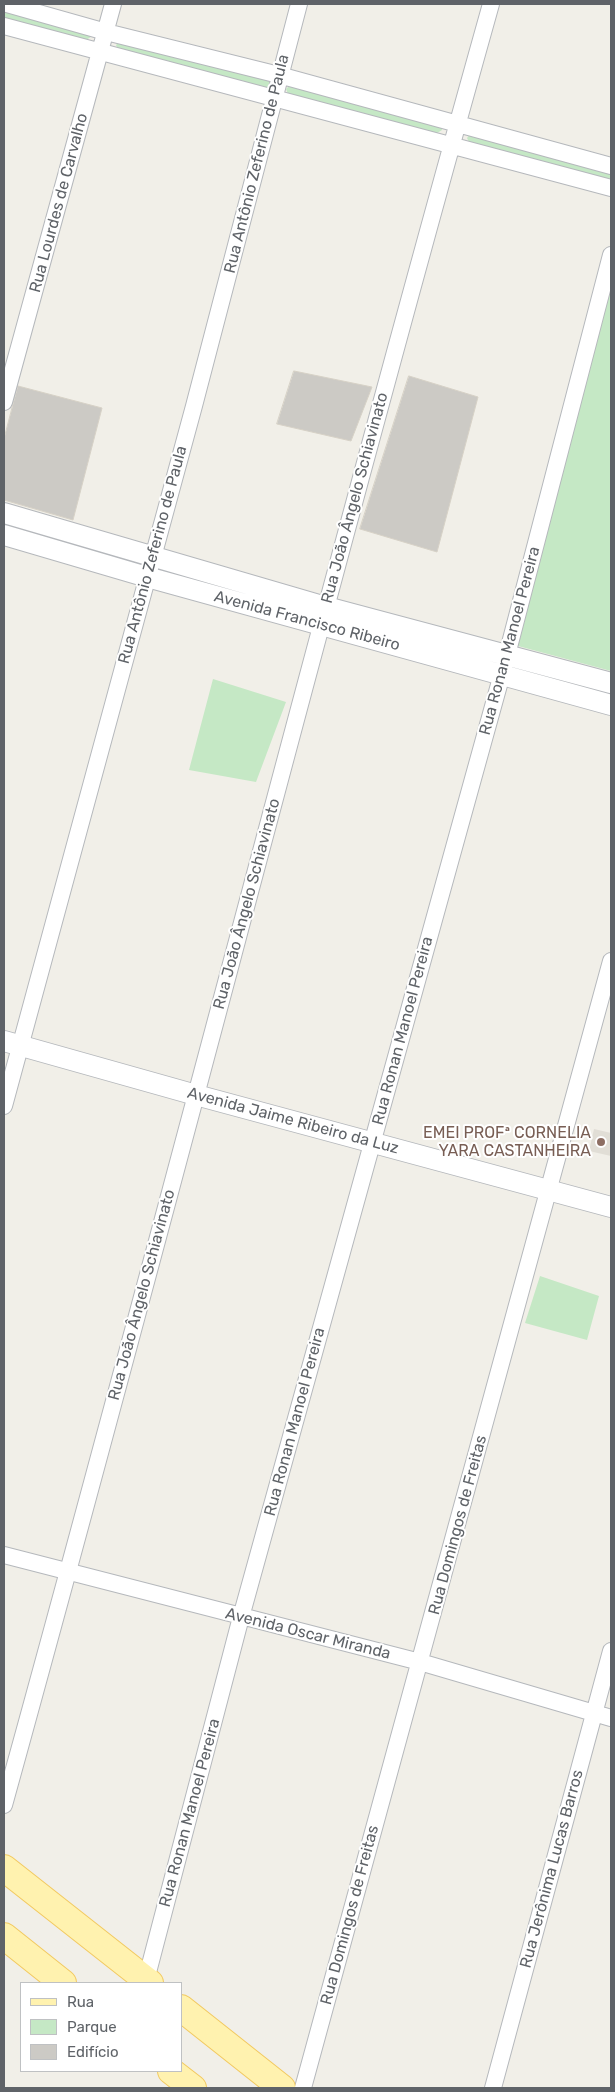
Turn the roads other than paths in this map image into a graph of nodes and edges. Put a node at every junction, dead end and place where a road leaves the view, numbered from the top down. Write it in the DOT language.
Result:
graph roads {
  1 [pos="7,4"];
  2 [pos="114,4"];
  3 [pos="299,4"];
  4 [pos="491,4"];
  5 [pos="4,26"];
  6 [pos="106,32"];
  7 [pos="100,53"];
  8 [pos="279,75"];
  9 [pos="274,98"];
  10 [pos="457,125"];
  11 [pos="451,145"];
  12 [pos="611,166"];
  13 [pos="611,188"];
  14 [pos="611,255"];
  15 [pos="4,402"];
  16 [pos="4,513"];
  17 [pos="4,535"];
  18 [pos="154,555"];
  19 [pos="148,577"];
  20 [pos="324,616"];
  21 [pos="504,665"];
  22 [pos="611,683"];
  23 [pos="611,705"];
  24 [pos="611,961"];
  25 [pos="12,1043"];
  26 [pos="196,1095"];
  27 [pos="4,1106"];
  28 [pos="372,1143"];
  29 [pos="550,1189"];
  30 [pos="611,1206"];
  31 [pos="4,1555"];
  32 [pos="68,1572"];
  33 [pos="242,1617"];
  34 [pos="611,1651"];
  35 [pos="420,1662"];
  36 [pos="594,1713"];
  37 [pos="611,1718"];
  38 [pos="4,1805"];
  39 [pos="4,1868"];
  40 [pos="4,1936"];
  41 [pos="62,1982"];
  42 [pos="148,1982"];
  43 [pos="182,2009"];
  44 [pos="173,2072"];
  45 [pos="193,2088"];
  46 [pos="282,2088"];
  47 [pos="303,2088"];
  48 [pos="493,2088"];
  1 -- 6 [label="street"];
  2 -- 6 [label="street, Rua Lourdes de Carvalho"];
  3 -- 8 [label="street, Rua Antônio Zeferino de Paula"];
  4 -- 10 [label="street, Rua João Ângelo Schiavinato"];
  5 -- 7 [label="street"];
  6 -- 7 [label="street, Rua Lourdes de Carvalho"];
  6 -- 8 [label="street"];
  7 -- 9 [label="street"];
  7 -- 15 [label="street, Rua Lourdes de Carvalho"];
  8 -- 9 [label="street, Rua Antônio Zeferino de Paula"];
  8 -- 10 [label="street"];
  9 -- 11 [label="street"];
  9 -- 18 [label="street, Rua Antônio Zeferino de Paula"];
  10 -- 11 [label="street, Rua João Ângelo Schiavinato"];
  10 -- 12 [label="street"];
  11 -- 13 [label="street"];
  11 -- 20 [label="street, Rua João Ângelo Schiavinato"];
  14 -- 21 [label="street, Rua Ronan Manoel Pereira"];
  16 -- 18 [label="street, Avenida Francisco Ribeiro"];
  17 -- 19 [label="street, Avenida Francisco Ribeiro"];
  18 -- 19 [label="street, Rua Antônio Zeferino de Paula"];
  18 -- 20 [label="street, Avenida Francisco Ribeiro"];
  19 -- 20 [label="street, Avenida Francisco Ribeiro"];
  19 -- 25 [label="street, Rua Antônio Zeferino de Paula"];
  20 -- 21 [label="street, Avenida Francisco Ribeiro"];
  20 -- 26 [label="street, Rua João Ângelo Schiavinato"];
  21 -- 22 [label="street, Avenida Francisco Ribeiro"];
  21 -- 23 [label="street, Avenida Francisco Ribeiro"];
  21 -- 28 [label="street, Rua Ronan Manoel Pereira"];
  24 -- 29 [label="street, Rua Domingos de Freitas"];
  25 -- 26 [label="street, Avenida Jaime Ribeiro da Luz"];
  25 -- 27 [label="street, Rua Antônio Zeferino de Paula"];
  26 -- 28 [label="street, Avenida Jaime Ribeiro da Luz"];
  26 -- 32 [label="street, Rua João Ângelo Schiavinato"];
  28 -- 29 [label="street, Avenida Jaime Ribeiro da Luz"];
  28 -- 33 [label="street, Rua Ronan Manoel Pereira"];
  29 -- 30 [label="street, Avenida Jaime Ribeiro da Luz"];
  29 -- 35 [label="street, Rua Domingos de Freitas"];
  31 -- 32 [label="street, Avenida Oscar Miranda"];
  32 -- 33 [label="street, Avenida Oscar Miranda"];
  32 -- 38 [label="street, Rua João Ângelo Schiavinato"];
  33 -- 35 [label="street, Avenida Oscar Miranda"];
  33 -- 42 [label="street, Rua Ronan Manoel Pereira"];
  34 -- 36 [label="street, Rua Jerônima Lucas Barros"];
  35 -- 36 [label="street, Avenida Oscar Miranda"];
  35 -- 47 [label="street, Rua Domingos de Freitas"];
  36 -- 37 [label="street, Avenida Oscar Miranda"];
  36 -- 48 [label="street, Rua Jerônima Lucas Barros"];
  39 -- 42 [label="main road"];
  40 -- 41 [label="main road"];
  43 -- 46 [label="main road"];
  44 -- 45 [label="main road"];
}
